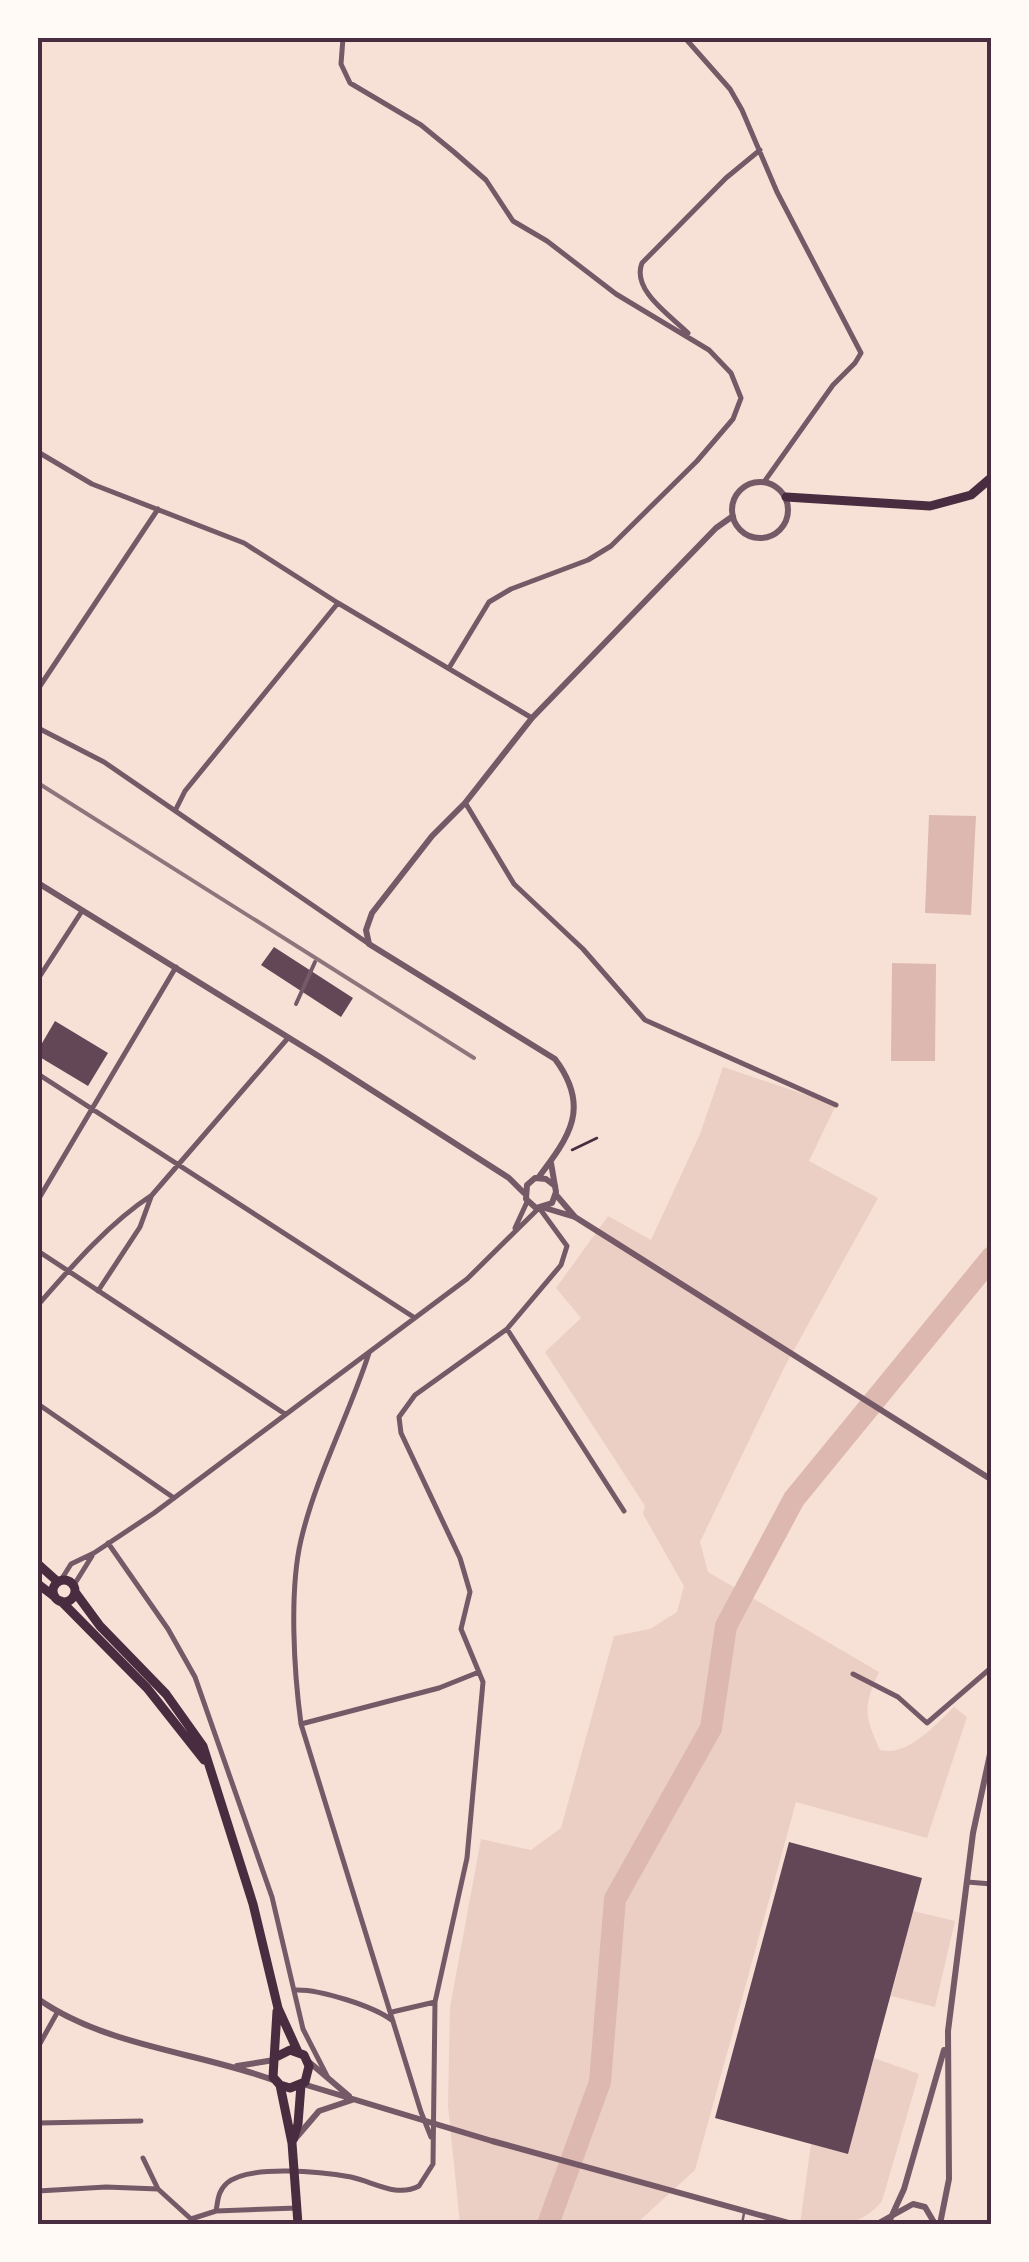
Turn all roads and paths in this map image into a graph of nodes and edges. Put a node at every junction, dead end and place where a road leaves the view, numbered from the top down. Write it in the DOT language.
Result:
graph roads {
  1 [pos="343,38"];
  2 [pos="685,38"];
  3 [pos="760,150"];
  4 [pos="694,338"];
  5 [pos="38,452"];
  6 [pos="992,477"];
  7 [pos="764,482"];
  8 [pos="786,498"];
  9 [pos="158,508"];
  10 [pos="733,516"];
  11 [pos="338,604"];
  12 [pos="450,668"];
  13 [pos="38,689"];
  14 [pos="532,718"];
  15 [pos="38,728"];
  16 [pos="465,803"];
  17 [pos="176,809"];
  18 [pos="38,883"];
  19 [pos="82,911"];
  20 [pos="368,944"];
  21 [pos="316,962"];
  22 [pos="176,967"];
  23 [pos="38,979"];
  24 [pos="296,1004"];
  25 [pos="288,1038"];
  26 [pos="38,1074"];
  27 [pos="836,1105"];
  28 [pos="94,1109"];
  29 [pos="597,1138"];
  30 [pos="552,1159"];
  31 [pos="177,1164"];
  32 [pos="509,1178"];
  33 [pos="534,1179"];
  34 [pos="555,1191"];
  35 [pos="152,1194"];
  36 [pos="526,1197"];
  37 [pos="38,1200"];
  38 [pos="541,1209"];
  39 [pos="575,1217"];
  40 [pos="514,1231"];
  41 [pos="38,1251"];
  42 [pos="67,1272"];
  43 [pos="98,1291"];
  44 [pos="38,1305"];
  45 [pos="414,1318"];
  46 [pos="507,1329"];
  47 [pos="369,1353"];
  48 [pos="38,1404"];
  49 [pos="286,1415"];
  50 [pos="992,1480"];
  51 [pos="174,1498"];
  52 [pos="624,1511"];
  53 [pos="108,1543"];
  54 [pos="94,1554"];
  55 [pos="38,1564"];
  56 [pos="60,1581"];
  57 [pos="38,1584"];
  58 [pos="74,1589"];
  59 [pos="58,1599"];
  60 [pos="992,1667"];
  61 [pos="479,1672"];
  62 [pos="854,1674"];
  63 [pos="301,1724"];
  64 [pos="992,1745"];
  65 [pos="206,1762"];
  66 [pos="968,1882"];
  67 [pos="992,1884"];
  68 [pos="295,1990"];
  69 [pos="387,1995"];
  70 [pos="38,1999"];
  71 [pos="435,2002"];
  72 [pos="278,2008"];
  73 [pos="377,2012"];
  74 [pos="392,2012"];
  75 [pos="57,2013"];
  76 [pos="395,2023"];
  77 [pos="947,2039"];
  78 [pos="38,2047"];
  79 [pos="298,2052"];
  80 [pos="275,2058"];
  81 [pos="307,2060"];
  82 [pos="236,2066"];
  83 [pos="328,2080"];
  84 [pos="278,2083"];
  85 [pos="301,2085"];
  86 [pos="354,2100"];
  87 [pos="141,2121"];
  88 [pos="38,2124"];
  89 [pos="433,2141"];
  90 [pos="293,2147"];
  91 [pos="143,2158"];
  92 [pos="158,2188"];
  93 [pos="38,2192"];
  94 [pos="297,2202"];
  95 [pos="216,2211"];
  96 [pos="744,2211"];
  97 [pos="888,2221"];
  98 [pos="188,2222"];
  99 [pos="298,2224"];
  100 [pos="742,2224"];
  101 [pos="792,2224"];
  102 [pos="877,2224"];
  103 [pos="938,2224"];
  1 -- 4 [label="street"];
  2 -- 3 [label="street"];
  3 -- 4 [label="street"];
  3 -- 7 [label="street"];
  4 -- 12 [label="street"];
  5 -- 9 [label="street"];
  6 -- 8 [label="main road"];
  7 -- 8 [label="street"];
  7 -- 10 [label="street"];
  8 -- 10 [label="street"];
  9 -- 11 [label="street"];
  9 -- 13 [label="street"];
  10 -- 14 [label="street"];
  11 -- 12 [label="street"];
  11 -- 17 [label="street"];
  12 -- 14 [label="street"];
  14 -- 16 [label="street"];
  15 -- 17 [label="street"];
  16 -- 20 [label="street"];
  16 -- 27 [label="street"];
  17 -- 20 [label="street"];
  18 -- 19 [label="street"];
  19 -- 22 [label="street"];
  19 -- 23 [label="street"];
  20 -- 30 [label="street"];
  21 -- 24 [label="street"];
  22 -- 25 [label="street"];
  22 -- 28 [label="street"];
  25 -- 31 [label="street"];
  25 -- 32 [label="street"];
  26 -- 28 [label="street"];
  28 -- 31 [label="street"];
  28 -- 37 [label="street"];
  29 -- 30 [label="path"];
  30 -- 33 [label="street"];
  30 -- 34 [label="street"];
  31 -- 35 [label="street"];
  31 -- 45 [label="street"];
  32 -- 33 [label="street"];
  32 -- 36 [label="street"];
  33 -- 34 [label="street"];
  33 -- 36 [label="street"];
  34 -- 38 [label="street"];
  34 -- 39 [label="street"];
  35 -- 42 [label="street"];
  35 -- 43 [label="street"];
  36 -- 38 [label="street"];
  36 -- 40 [label="street"];
  38 -- 39 [label="street"];
  38 -- 40 [label="street"];
  38 -- 46 [label="street"];
  39 -- 50 [label="street"];
  40 -- 45 [label="street"];
  41 -- 42 [label="street"];
  42 -- 43 [label="street"];
  42 -- 44 [label="street"];
  43 -- 49 [label="street"];
  45 -- 47 [label="street"];
  46 -- 52 [label="street"];
  46 -- 61 [label="street"];
  47 -- 49 [label="street"];
  47 -- 63 [label="street"];
  48 -- 51 [label="street"];
  49 -- 51 [label="street"];
  51 -- 53 [label="street"];
  53 -- 54 [label="street"];
  53 -- 68 [label="street"];
  54 -- 56 [label="street"];
  54 -- 58 [label="street"];
  55 -- 56 [label="main road"];
  56 -- 58 [label="main road"];
  56 -- 59 [label="main road"];
  57 -- 59 [label="main road"];
  58 -- 59 [label="main road"];
  58 -- 65 [label="main road"];
  59 -- 65 [label="main road"];
  60 -- 62 [label="street"];
  61 -- 63 [label="street"];
  61 -- 71 [label="street"];
  63 -- 69 [label="street"];
  64 -- 66 [label="street"];
  65 -- 72 [label="main road"];
  66 -- 67 [label="street"];
  66 -- 77 [label="street"];
  68 -- 73 [label="street"];
  68 -- 83 [label="street"];
  69 -- 73 [label="street"];
  69 -- 74 [label="street"];
  70 -- 75 [label="street"];
  71 -- 74 [label="street"];
  71 -- 89 [label="street"];
  72 -- 79 [label="main road"];
  72 -- 80 [label="main road"];
  73 -- 76 [label="street"];
  74 -- 76 [label="street"];
  75 -- 78 [label="street"];
  75 -- 82 [label="street"];
  76 -- 89 [label="street"];
  77 -- 97 [label="street"];
  77 -- 103 [label="street"];
  79 -- 80 [label="main road"];
  79 -- 81 [label="main road"];
  80 -- 82 [label="street"];
  80 -- 84 [label="main road"];
  81 -- 83 [label="street"];
  81 -- 85 [label="main road"];
  82 -- 84 [label="street"];
  83 -- 86 [label="street"];
  84 -- 85 [label="main road"];
  84 -- 90 [label="main road"];
  85 -- 86 [label="street"];
  85 -- 90 [label="main road"];
  86 -- 90 [label="street"];
  86 -- 96 [label="street"];
  87 -- 88 [label="street"];
  89 -- 95 [label="street"];
  90 -- 94 [label="main road"];
  91 -- 92 [label="street"];
  92 -- 93 [label="street"];
  92 -- 98 [label="street"];
  94 -- 95 [label="street"];
  94 -- 99 [label="main road"];
  95 -- 98 [label="street"];
  96 -- 100 [label="lane"];
  96 -- 101 [label="street"];
  97 -- 102 [label="street"];
  97 -- 103 [label="street"];
}
